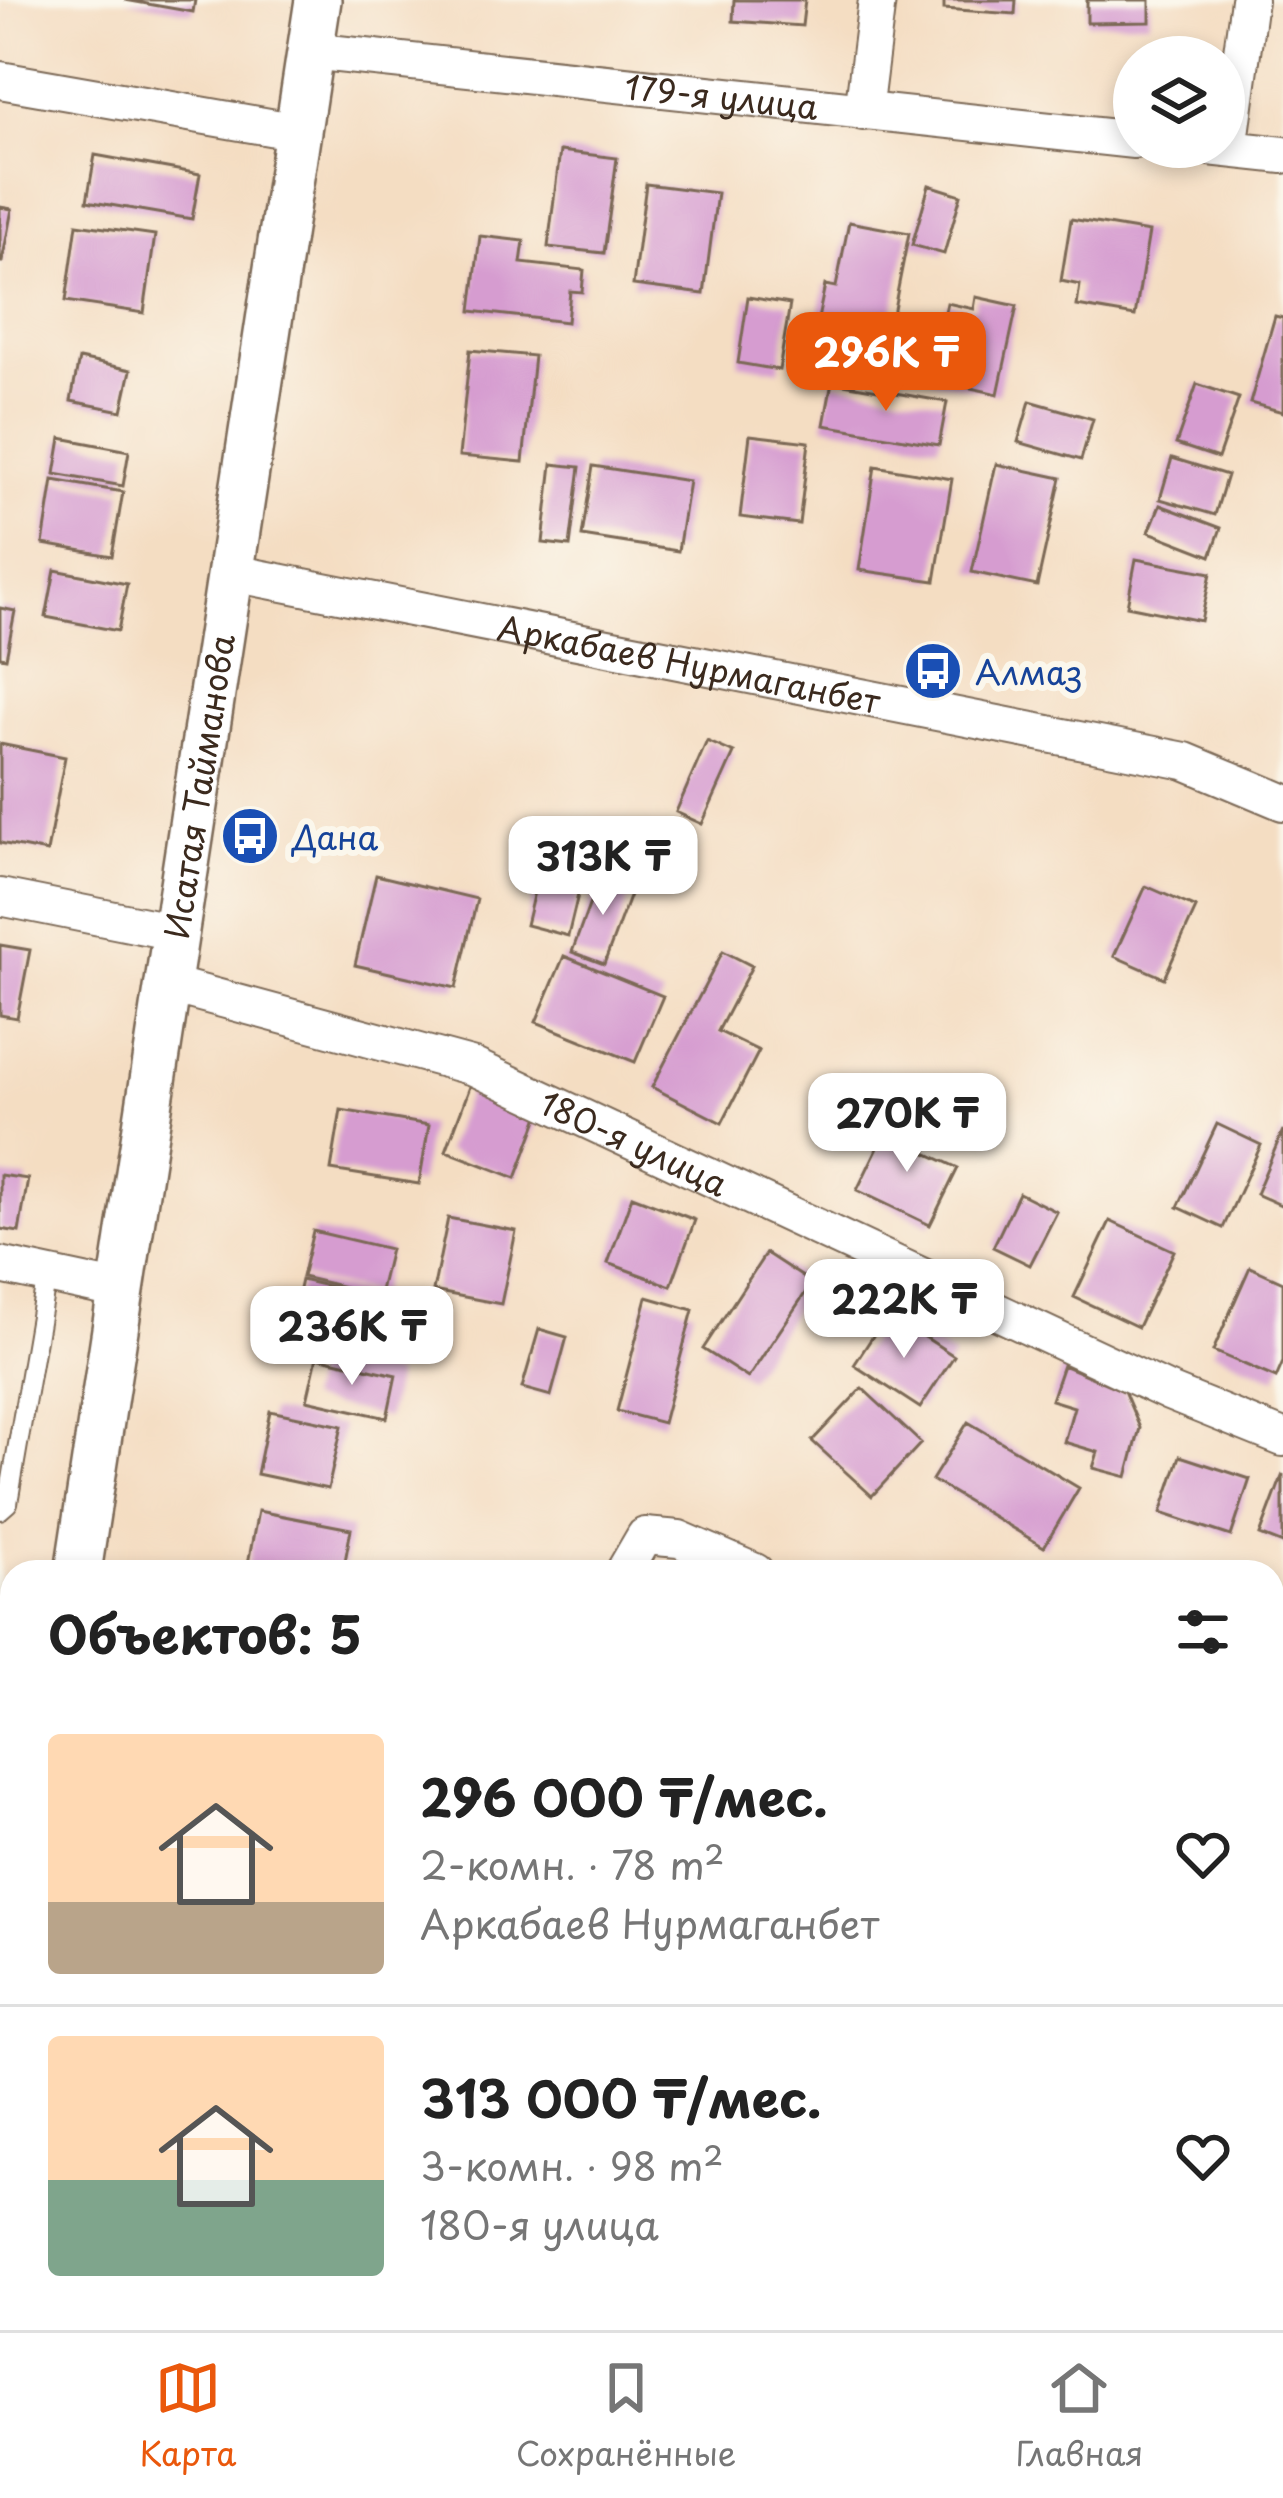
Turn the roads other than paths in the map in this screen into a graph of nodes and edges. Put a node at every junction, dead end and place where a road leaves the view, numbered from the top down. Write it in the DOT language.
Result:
graph roads {
  1 [pos="318,0"];
  2 [pos="877,0"];
  3 [pos="1249,0"];
  4 [pos="1241,36"];
  5 [pos="310,51"];
  6 [pos="0,80"];
  7 [pos="863,112"];
  8 [pos="298,132"];
  9 [pos="1113,138"];
  10 [pos="1245,151"];
  11 [pos="1283,155"];
  12 [pos="233,573"];
  13 [pos="1283,802"];
  14 [pos="0,897"];
  15 [pos="175,932"];
  16 [pos="166,984"];
  17 [pos="0,1265"];
  18 [pos="47,1275"];
  19 [pos="117,1289"];
  20 [pos="1283,1438"];
  21 [pos="0,1510"];
  22 [pos="80,1560"];
  23 [pos="631,1560"];
  24 [pos="727,1560"];
  1 -- 5 [label="street, Исатая Тайманова"];
  2 -- 7 [label="street"];
  3 -- 4 [label="street"];
  5 -- 7 [label="street, 179-я улица"];
  5 -- 8 [label="street, Исатая Тайманова"];
  6 -- 8 [label="street"];
  7 -- 9 [label="street, 179-я улица"];
  8 -- 12 [label="street, Исатая Тайманова"];
  10 -- 11 [label="street"];
  12 -- 13 [label="street, Аркабаев Нурмаганбет"];
  12 -- 15 [label="street, Исатая Тайманова"];
  14 -- 15 [label="street"];
  15 -- 16 [label="street, Исатая Тайманова"];
  16 -- 19 [label="street, Исатая Тайманова"];
  16 -- 20 [label="street, 180-я улица"];
  17 -- 18 [label="street"];
  18 -- 19 [label="street"];
  18 -- 21 [label="lane"];
  19 -- 22 [label="street, Исатая Тайманова"];
  23 -- 24 [label="street"];
}
